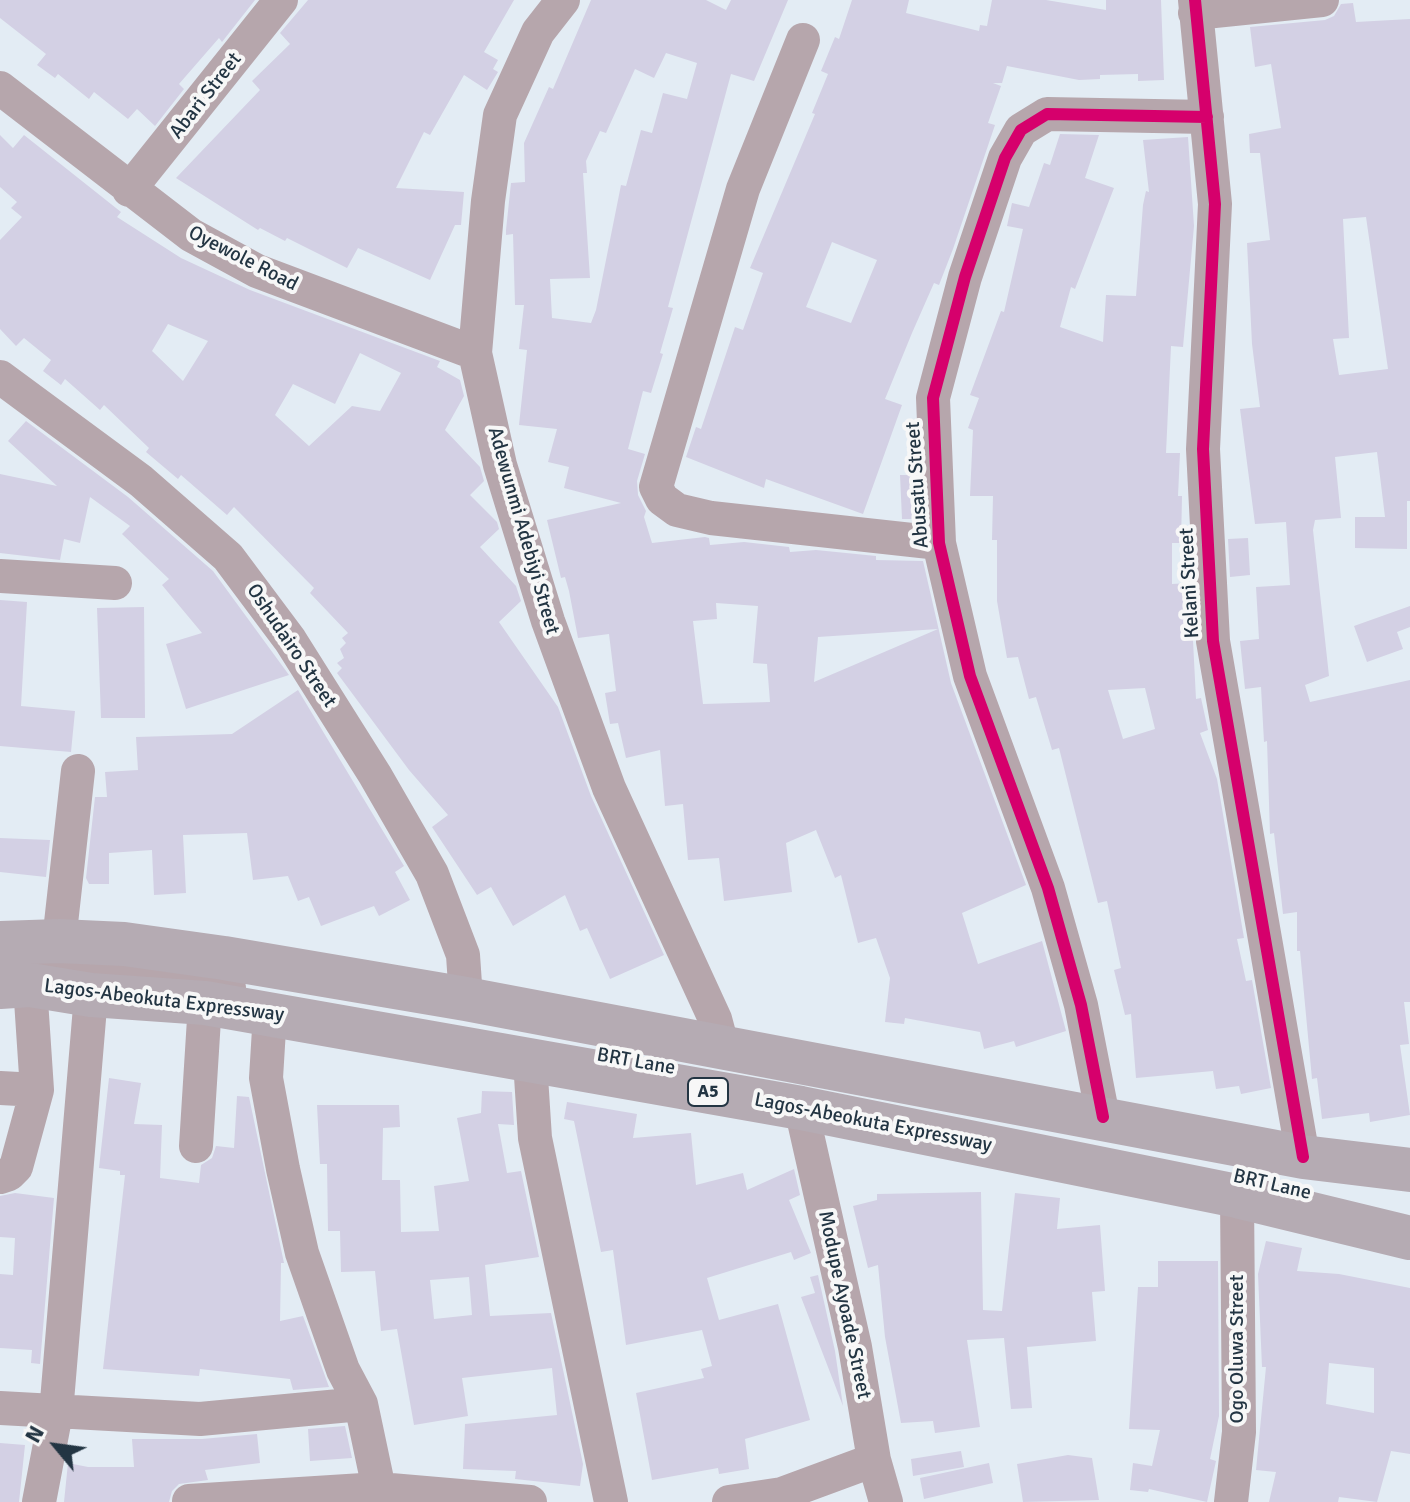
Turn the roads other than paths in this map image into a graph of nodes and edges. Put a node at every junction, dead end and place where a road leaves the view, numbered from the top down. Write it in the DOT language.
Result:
graph roads {
  1 [pos="281,0"];
  2 [pos="563,0"];
  3 [pos="1322,0"];
  4 [pos="1195,7"];
  5 [pos="803,40"];
  6 [pos="0,88"];
  7 [pos="1207,117"];
  8 [pos="129,190"];
  9 [pos="475,353"];
  10 [pos="0,377"];
  11 [pos="939,543"];
  12 [pos="0,576"];
  13 [pos="115,583"];
  14 [pos="78,771"];
  15 [pos="59,941"];
  16 [pos="0,943"];
  17 [pos="10,978"];
  18 [pos="91,995"];
  19 [pos="466,999"];
  20 [pos="205,1003"];
  21 [pos="270,1013"];
  22 [pos="723,1049"];
  23 [pos="530,1061"];
  24 [pos="0,1088"];
  25 [pos="37,1090"];
  26 [pos="801,1108"];
  27 [pos="1103,1117"];
  28 [pos="196,1146"];
  29 [pos="1303,1157"];
  30 [pos="1410,1170"];
  31 [pos="0,1177"];
  32 [pos="1237,1196"];
  33 [pos="1410,1216"];
  34 [pos="1410,1238"];
  35 [pos="361,1404"];
  36 [pos="0,1408"];
  37 [pos="56,1413"];
  38 [pos="874,1460"];
  39 [pos="379,1489"];
  40 [pos="189,1501"];
  41 [pos="39,1502"];
  42 [pos="530,1502"];
  43 [pos="611,1502"];
  44 [pos="729,1502"];
  45 [pos="886,1502"];
  46 [pos="1231,1502"];
  1 -- 8 [label="street, Abari Street"];
  2 -- 9 [label="street, Adewunmi Adebiyi Street"];
  3 -- 4 [label="street"];
  4 -- 7 [label="street, Kelani Street"];
  5 -- 11 [label="street"];
  6 -- 8 [label="street, Oyewole Road"];
  7 -- 11 [label="street, Abusatu Street"];
  7 -- 29 [label="street, Kelani Street"];
  8 -- 9 [label="street, Oyewole Road"];
  9 -- 22 [label="street, Adewunmi Adebiyi Street"];
  10 -- 19 [label="street, Oshudairo Street"];
  11 -- 27 [label="street, Abusatu Street"];
  12 -- 13 [label="street"];
  14 -- 15 [label="street"];
  15 -- 16 [label="highway, A5"];
  15 -- 19 [label="highway, A5"];
  17 -- 18 [label="highway, Lagos-Abeokuta Expressway / A5"];
  17 -- 25 [label="street"];
  17 -- 33 [label="street, BRT Lane"];
  18 -- 20 [label="highway, Lagos-Abeokuta Expressway / A5"];
  18 -- 37 [label="street"];
  19 -- 22 [label="highway, A5"];
  20 -- 21 [label="highway, Lagos-Abeokuta Expressway / A5"];
  20 -- 28 [label="street"];
  21 -- 23 [label="highway, Lagos-Abeokuta Expressway / A5"];
  21 -- 35 [label="street"];
  22 -- 27 [label="highway, A5"];
  23 -- 26 [label="highway, Lagos-Abeokuta Expressway / A5"];
  23 -- 43 [label="street"];
  24 -- 25 [label="street"];
  25 -- 31 [label="street"];
  26 -- 32 [label="highway, Lagos-Abeokuta Expressway / A5"];
  26 -- 38 [label="street, Modupe Ayoade Street"];
  27 -- 29 [label="highway, A5"];
  29 -- 30 [label="highway, A5"];
  32 -- 34 [label="highway, Lagos-Abeokuta Expressway / A5"];
  32 -- 46 [label="street, Ogo Oluwa Street"];
  35 -- 37 [label="street"];
  35 -- 39 [label="street"];
  36 -- 37 [label="street"];
  37 -- 41 [label="street"];
  38 -- 44 [label="street"];
  38 -- 45 [label="street, Modupe Ayoade Street"];
  39 -- 40 [label="street"];
  39 -- 42 [label="street"];
}
